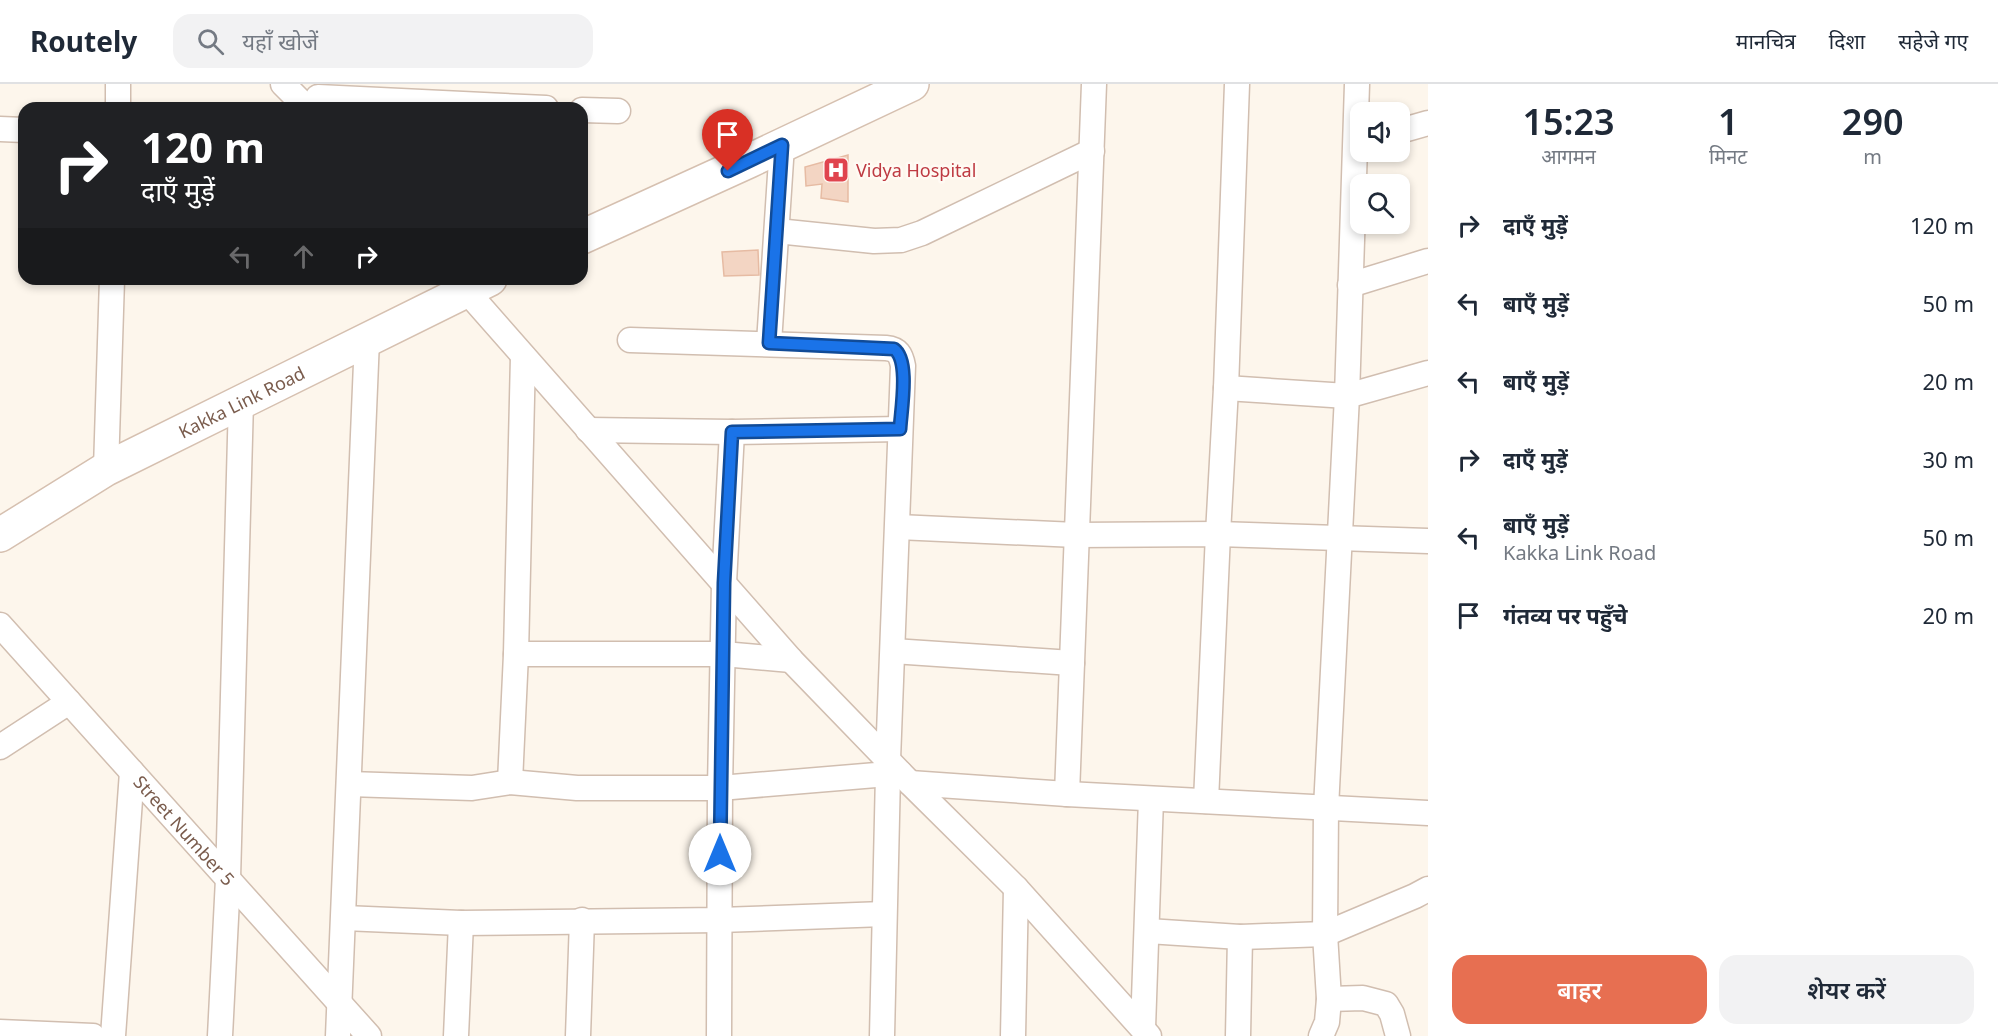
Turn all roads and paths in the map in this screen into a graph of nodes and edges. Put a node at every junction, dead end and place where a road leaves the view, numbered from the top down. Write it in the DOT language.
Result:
graph roads {
  1 [pos="118,84"];
  2 [pos="283,84"];
  3 [pos="912,84"];
  4 [pos="1094,84"];
  5 [pos="1237,84"];
  6 [pos="1357,84"];
  7 [pos="873,93"];
  8 [pos="315,99"];
  9 [pos="117,102"];
  10 [pos="392,102"];
  11 [pos="1357,102"];
  12 [pos="588,110"];
  13 [pos="618,111"];
  14 [pos="1428,123"];
  15 [pos="1410,128"];
  16 [pos="0,129"];
  17 [pos="18,130"];
  18 [pos="782,145"];
  19 [pos="1092,151"];
  20 [pos="1357,162"];
  21 [pos="777,231"];
  22 [pos="588,234"];
  23 [pos="1428,261"];
  24 [pos="112,285"];
  25 [pos="466,285"];
  26 [pos="471,285"];
  27 [pos="1350,285"];
  28 [pos="367,339"];
  29 [pos="630,340"];
  30 [pos="769,343"];
  31 [pos="523,356"];
  32 [pos="1428,373"];
  33 [pos="1226,388"];
  34 [pos="1347,396"];
  35 [pos="241,401"];
  36 [pos="900,429"];
  37 [pos="588,430"];
  38 [pos="732,432"];
  39 [pos="106,469"];
  40 [pos="898,526"];
  41 [pos="1218,534"];
  42 [pos="0,535"];
  43 [pos="1076,535"];
  44 [pos="1340,538"];
  45 [pos="1428,541"];
  46 [pos="724,583"];
  47 [pos="0,625"];
  48 [pos="893,651"];
  49 [pos="516,654"];
  50 [pos="723,654"];
  51 [pos="791,660"];
  52 [pos="1072,663"];
  53 [pos="69,702"];
  54 [pos="0,747"];
  55 [pos="132,771"];
  56 [pos="897,773"];
  57 [pos="510,782"];
  58 [pos="349,784"];
  59 [pos="720,788"];
  60 [pos="1067,795"];
  61 [pos="1151,799"];
  62 [pos="1206,801"];
  63 [pos="1326,808"];
  64 [pos="1428,813"];
  65 [pos="228,879"];
  66 [pos="1016,888"];
  67 [pos="1428,889"];
  68 [pos="884,914"];
  69 [pos="344,918"];
  70 [pos="720,920"];
  71 [pos="582,921"];
  72 [pos="461,923"];
  73 [pos="1148,931"];
  74 [pos="1325,933"];
  75 [pos="1240,937"];
  76 [pos="1329,999"];
  77 [pos="340,1004"];
  78 [pos="0,1032"];
  79 [pos="1146,1032"];
  80 [pos="93,1036"];
  81 [pos="113,1036"];
  82 [pos="220,1036"];
  83 [pos="338,1036"];
  84 [pos="369,1036"];
  85 [pos="456,1036"];
  86 [pos="578,1036"];
  87 [pos="719,1036"];
  88 [pos="882,1036"];
  89 [pos="1013,1036"];
  90 [pos="1238,1036"];
  91 [pos="1322,1036"];
  92 [pos="1398,1036"];
  1 -- 9 [label="street"];
  2 -- 8 [label="street"];
  3 -- 7 [label="street"];
  4 -- 19 [label="street"];
  5 -- 33 [label="street"];
  6 -- 11 [label="street"];
  7 -- 18 [label="street"];
  8 -- 10 [label="street"];
  12 -- 13 [label="street"];
  14 -- 15 [label="street"];
  16 -- 17 [label="street"];
  18 -- 21 [label="street"];
  18 -- 22 [label="street"];
  19 -- 21 [label="street"];
  19 -- 43 [label="street"];
  20 -- 27 [label="street"];
  21 -- 30 [label="street"];
  23 -- 27 [label="street"];
  24 -- 39 [label="street"];
  25 -- 28 [label="street, Kakka Link Road"];
  26 -- 31 [label="street"];
  27 -- 34 [label="street"];
  28 -- 35 [label="street, Kakka Link Road"];
  28 -- 58 [label="street"];
  29 -- 30 [label="street"];
  30 -- 36 [label="street"];
  31 -- 37 [label="street"];
  31 -- 49 [label="street"];
  32 -- 34 [label="street"];
  33 -- 34 [label="street"];
  33 -- 41 [label="street"];
  34 -- 44 [label="street"];
  35 -- 39 [label="street, Kakka Link Road"];
  35 -- 65 [label="street"];
  36 -- 38 [label="street"];
  36 -- 40 [label="street"];
  37 -- 38 [label="street"];
  37 -- 46 [label="street"];
  38 -- 46 [label="street"];
  39 -- 42 [label="street, Kakka Link Road"];
  40 -- 43 [label="street"];
  40 -- 48 [label="street"];
  41 -- 43 [label="street"];
  41 -- 44 [label="street"];
  41 -- 62 [label="street"];
  43 -- 52 [label="street"];
  44 -- 45 [label="street"];
  44 -- 63 [label="street"];
  46 -- 50 [label="street"];
  46 -- 51 [label="street"];
  47 -- 53 [label="street, Street Number 5"];
  48 -- 52 [label="street"];
  48 -- 56 [label="street"];
  49 -- 50 [label="street"];
  49 -- 57 [label="street"];
  50 -- 51 [label="street"];
  50 -- 59 [label="street"];
  51 -- 56 [label="street"];
  52 -- 60 [label="street"];
  53 -- 54 [label="street"];
  53 -- 55 [label="street, Street Number 5"];
  55 -- 65 [label="street, Street Number 5"];
  55 -- 81 [label="street"];
  56 -- 59 [label="street"];
  56 -- 60 [label="street"];
  56 -- 66 [label="street"];
  56 -- 68 [label="street"];
  57 -- 58 [label="street"];
  57 -- 59 [label="street"];
  58 -- 69 [label="street"];
  59 -- 70 [label="street"];
  60 -- 61 [label="street"];
  61 -- 62 [label="street"];
  61 -- 73 [label="street"];
  62 -- 63 [label="street"];
  63 -- 64 [label="street"];
  63 -- 74 [label="street"];
  65 -- 77 [label="street, Street Number 5"];
  65 -- 82 [label="street"];
  66 -- 79 [label="street"];
  66 -- 89 [label="street"];
  67 -- 74 [label="street"];
  68 -- 70 [label="street"];
  68 -- 88 [label="street"];
  69 -- 72 [label="street"];
  69 -- 77 [label="street"];
  70 -- 71 [label="street"];
  70 -- 87 [label="street"];
  71 -- 72 [label="street"];
  71 -- 86 [label="street"];
  72 -- 85 [label="street"];
  73 -- 75 [label="street"];
  73 -- 79 [label="street"];
  74 -- 75 [label="street"];
  74 -- 76 [label="street"];
  75 -- 90 [label="street"];
  76 -- 91 [label="street"];
  76 -- 92 [label="street"];
  77 -- 83 [label="street"];
  77 -- 84 [label="street, Street Number 5"];
  78 -- 80 [label="street"];
}
